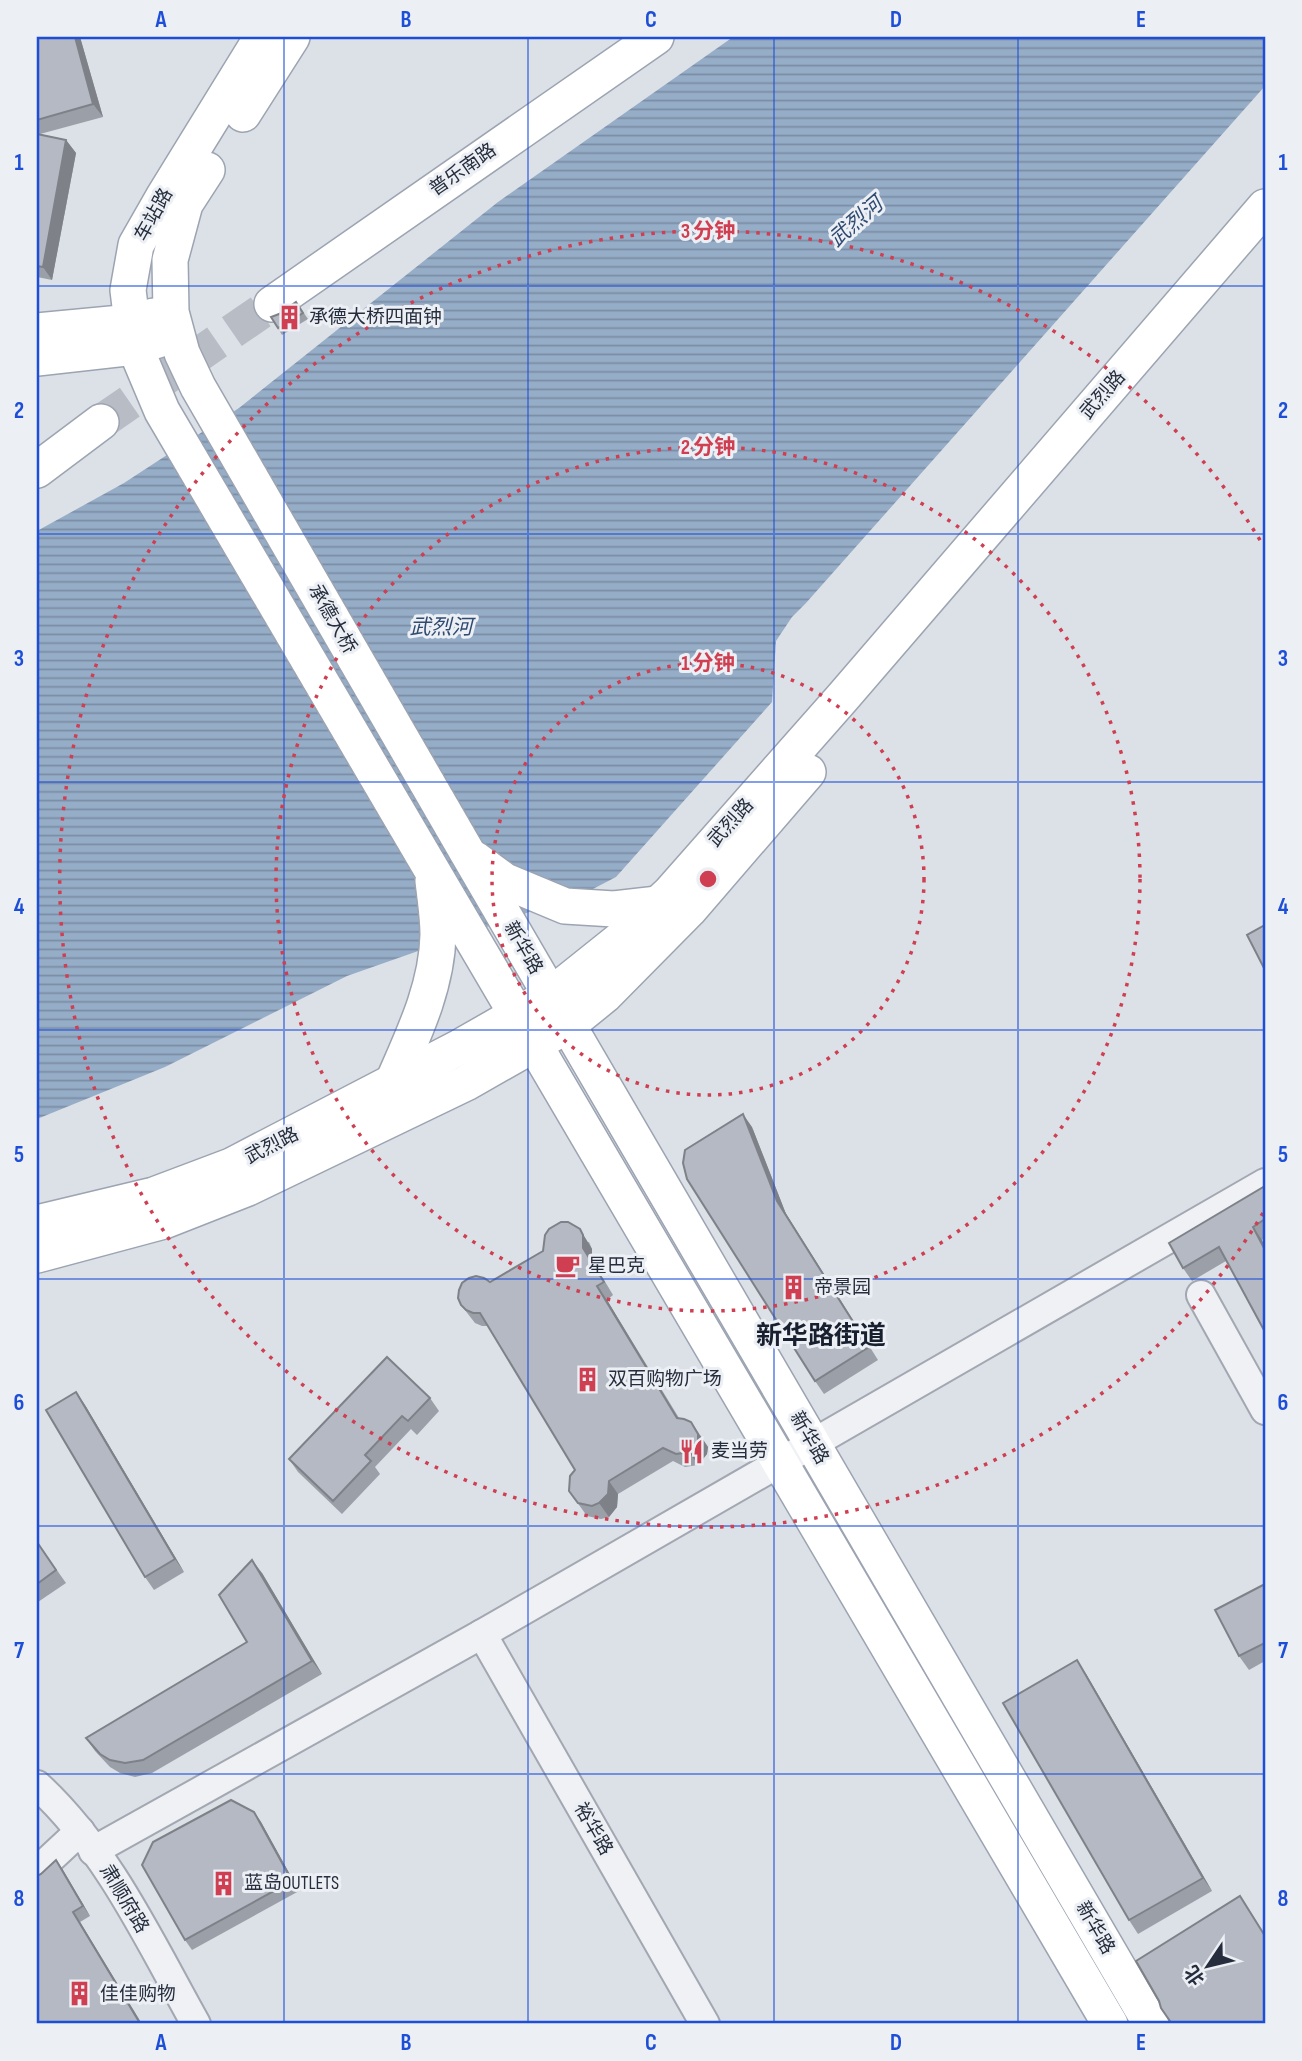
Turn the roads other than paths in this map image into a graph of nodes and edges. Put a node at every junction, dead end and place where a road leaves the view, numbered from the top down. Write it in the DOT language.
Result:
graph roads {
  1 [pos="262,37"];
  2 [pos="292,37"];
  3 [pos="619,37"];
  4 [pos="656,37"];
  5 [pos="1265,207"];
  6 [pos="1265,242"];
  7 [pos="174,323"];
  8 [pos="37,331"];
  9 [pos="134,334"];
  10 [pos="37,358"];
  11 [pos="198,387"];
  12 [pos="37,442"];
  13 [pos="37,470"];
  14 [pos="467,852"];
  15 [pos="432,874"];
  16 [pos="658,904"];
  17 [pos="551,995"];
  18 [pos="568,1025"];
  19 [pos="525,1030"];
  20 [pos="391,1084"];
  21 [pos="1265,1183"];
  22 [pos="37,1223"];
  23 [pos="37,1255"];
  24 [pos="1201,1295"];
  25 [pos="1263,1401"];
  26 [pos="812,1444"];
  27 [pos="779,1462"];
  28 [pos="482,1634"];
  29 [pos="37,1785"];
  30 [pos="86,1841"];
  31 [pos="37,1871"];
  32 [pos="196,2024"];
  33 [pos="705,2024"];
  34 [pos="1110,2024"];
  35 [pos="1151,2024"];
  1 -- 9 [label="main road, 车站路"];
  2 -- 7 [label="main road, 车站路"];
  3 -- 4 [label="main road, 普乐南路"];
  5 -- 16 [label="main road, 武烈路"];
  6 -- 18 [label="main road, 武烈路"];
  7 -- 9 [label="main road"];
  7 -- 11 [label="main road, 车站路"];
  8 -- 9 [label="main road"];
  9 -- 10 [label="main road"];
  9 -- 15 [label="main road, 车站路"];
  11 -- 14 [label="main road, 承德大桥"];
  12 -- 13 [label="main road"];
  14 -- 16 [label="main road"];
  14 -- 17 [label="main road, 新华路"];
  15 -- 19 [label="main road, 新华路"];
  15 -- 20 [label="main road"];
  16 -- 17 [label="main road, 武烈路"];
  17 -- 18 [label="main road, 新华路"];
  17 -- 19 [label="main road, 武烈路"];
  18 -- 19 [label="main road, 武烈路"];
  18 -- 26 [label="main road, 新华路"];
  19 -- 20 [label="main road, 武烈路"];
  19 -- 23 [label="main road, 武烈路"];
  19 -- 27 [label="main road, 新华路"];
  20 -- 22 [label="main road, 武烈路"];
  21 -- 26 [label="street"];
  24 -- 25 [label="street"];
  26 -- 27 [label="street"];
  26 -- 35 [label="main road, 新华路"];
  27 -- 28 [label="street"];
  27 -- 34 [label="main road, 新华路"];
  28 -- 30 [label="street"];
  28 -- 33 [label="street, 裕华路"];
  29 -- 30 [label="street, 肃顺府路"];
  30 -- 31 [label="street"];
  30 -- 32 [label="street, 肃顺府路"];
}
